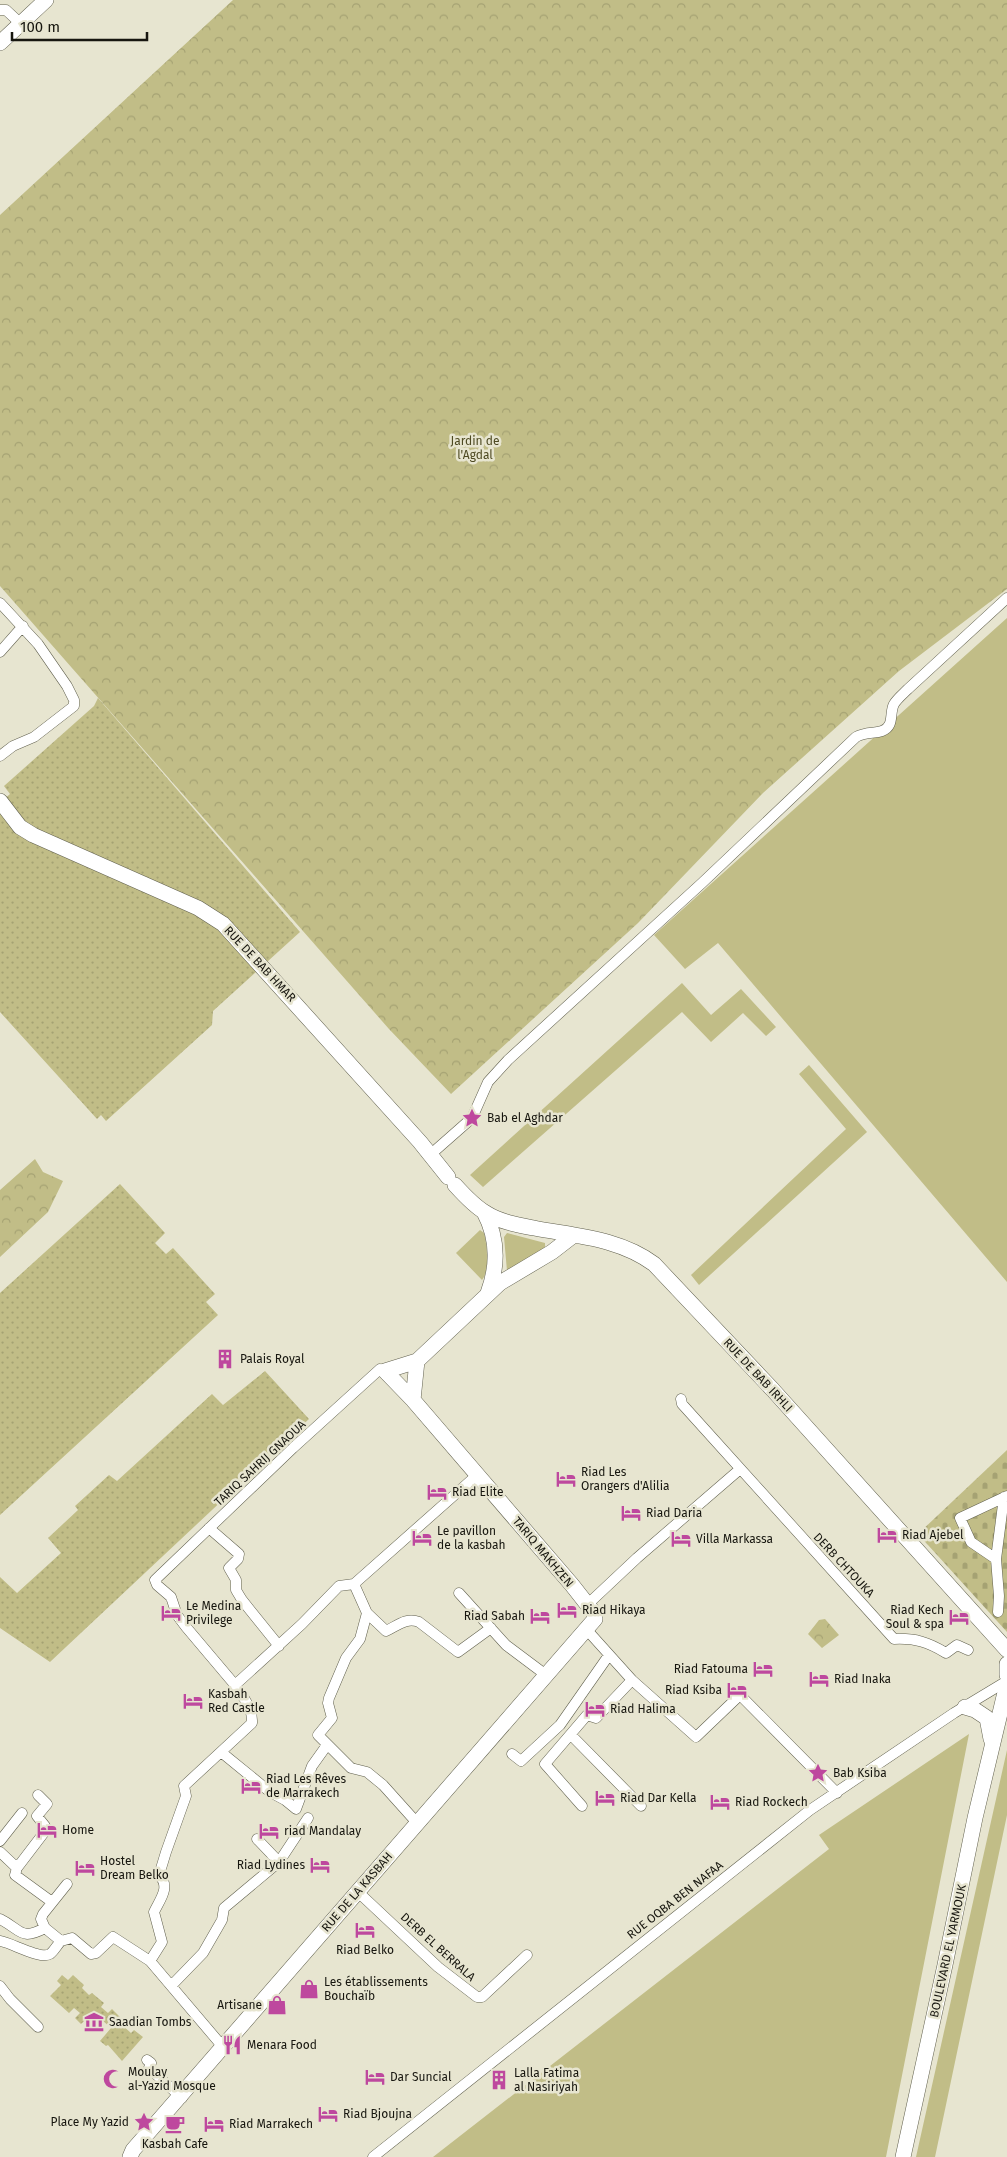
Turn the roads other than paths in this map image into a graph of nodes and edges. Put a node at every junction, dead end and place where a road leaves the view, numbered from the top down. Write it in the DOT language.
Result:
graph roads {
  1 [pos="46,0"];
  2 [pos="0,10"];
  3 [pos="21,24"];
  4 [pos="0,43"];
  5 [pos="1007,598"];
  6 [pos="0,603"];
  7 [pos="23,626"];
  8 [pos="0,652"];
  9 [pos="0,756"];
  10 [pos="0,801"];
  11 [pos="430,1155"];
  12 [pos="451,1181"];
  13 [pos="484,1212"];
  14 [pos="574,1236"];
  15 [pos="488,1293"];
  16 [pos="417,1361"];
  17 [pos="385,1371"];
  18 [pos="681,1399"];
  19 [pos="413,1400"];
  20 [pos="740,1470"];
  21 [pos="477,1474"];
  22 [pos="1005,1497"];
  23 [pos="209,1528"];
  24 [pos="996,1558"];
  25 [pos="354,1584"];
  26 [pos="459,1593"];
  27 [pos="588,1604"];
  28 [pos="998,1612"];
  29 [pos="367,1613"];
  30 [pos="491,1628"];
  31 [pos="587,1630"];
  32 [pos="279,1646"];
  33 [pos="968,1650"];
  34 [pos="1007,1650"];
  35 [pos="609,1655"];
  36 [pos="1007,1664"];
  37 [pos="546,1675"];
  38 [pos="1007,1675"];
  39 [pos="632,1680"];
  40 [pos="1007,1683"];
  41 [pos="235,1685"];
  42 [pos="965,1707"];
  43 [pos="1007,1720"];
  44 [pos="571,1735"];
  45 [pos="326,1745"];
  46 [pos="992,1745"];
  47 [pos="222,1752"];
  48 [pos="512,1754"];
  49 [pos="836,1793"];
  50 [pos="38,1795"];
  51 [pos="582,1806"];
  52 [pos="641,1806"];
  53 [pos="22,1813"];
  54 [pos="308,1818"];
  55 [pos="418,1824"];
  56 [pos="257,1838"];
  57 [pos="0,1841"];
  58 [pos="0,1852"];
  59 [pos="279,1862"];
  60 [pos="17,1868"];
  61 [pos="67,1884"];
  62 [pos="356,1891"];
  63 [pos="52,1902"];
  64 [pos="0,1918"];
  65 [pos="43,1923"];
  66 [pos="0,1941"];
  67 [pos="61,1941"];
  68 [pos="527,1955"];
  69 [pos="150,1961"];
  70 [pos="172,1985"];
  71 [pos="0,1986"];
  72 [pos="38,2027"];
  73 [pos="223,2047"];
  74 [pos="147,2060"];
  75 [pos="181,2097"];
  76 [pos="130,2157"];
  77 [pos="373,2157"];
  78 [pos="903,2157"];
  1 -- 3 [label="main road"];
  2 -- 3 [label="street"];
  3 -- 4 [label="main road"];
  5 -- 11 [label="street"];
  6 -- 7 [label="street"];
  7 -- 8 [label="street"];
  7 -- 9 [label="street"];
  10 -- 11 [label="main road, RUE DE BAB HMAR"];
  11 -- 12 [label="main road, RUE DE BAB HMAR"];
  12 -- 13 [label="main road, RUE DE BAB IRHLI"];
  13 -- 14 [label="main road, RUE DE BAB IRHLI"];
  13 -- 15 [label="main road"];
  14 -- 15 [label="main road"];
  14 -- 34 [label="main road, RUE DE BAB IRHLI"];
  15 -- 16 [label="main road"];
  16 -- 17 [label="main road"];
  16 -- 19 [label="main road"];
  17 -- 19 [label="main road, TARIQ MAKHZEN"];
  17 -- 23 [label="street, TARIQ SAHRIJ GNAOUA"];
  18 -- 20 [label="street, DERB CHTOUKA"];
  19 -- 21 [label="main road, TARIQ MAKHZEN"];
  20 -- 27 [label="street"];
  20 -- 33 [label="street, DERB CHTOUKA"];
  21 -- 25 [label="street"];
  21 -- 27 [label="main road, TARIQ MAKHZEN"];
  22 -- 24 [label="street"];
  22 -- 24 [label="street"];
  23 -- 32 [label="street"];
  23 -- 41 [label="street, TARIQ SAHRIJ GNAOUA"];
  24 -- 28 [label="street"];
  25 -- 29 [label="street"];
  25 -- 32 [label="street"];
  26 -- 30 [label="street"];
  27 -- 31 [label="main road"];
  29 -- 30 [label="street"];
  29 -- 45 [label="street"];
  30 -- 37 [label="street"];
  31 -- 35 [label="street"];
  31 -- 37 [label="main road, RUE DE LA KASBAH"];
  32 -- 41 [label="street"];
  35 -- 39 [label="street"];
  35 -- 48 [label="street"];
  36 -- 38 [label="main road"];
  37 -- 55 [label="main road, RUE DE LA KASBAH"];
  39 -- 44 [label="street"];
  39 -- 49 [label="street"];
  40 -- 42 [label="street, RUE OQBA BEN NAFAA"];
  40 -- 46 [label="main road, BOULEVARD EL YARMOUK"];
  41 -- 47 [label="street"];
  42 -- 46 [label="main road"];
  42 -- 49 [label="street, RUE OQBA BEN NAFAA"];
  43 -- 46 [label="main road, BOULEVARD EL YARMOUK"];
  44 -- 51 [label="street"];
  44 -- 52 [label="street"];
  45 -- 47 [label="street"];
  45 -- 55 [label="street"];
  46 -- 78 [label="main road, BOULEVARD EL YARMOUK"];
  47 -- 69 [label="street"];
  49 -- 77 [label="street, RUE OQBA BEN NAFAA"];
  50 -- 60 [label="street"];
  53 -- 57 [label="street"];
  54 -- 59 [label="street"];
  55 -- 62 [label="main road, RUE DE LA KASBAH"];
  56 -- 59 [label="street"];
  58 -- 60 [label="street"];
  59 -- 70 [label="street"];
  60 -- 63 [label="street"];
  61 -- 63 [label="street"];
  62 -- 68 [label="street, DERB EL BERRALA"];
  62 -- 73 [label="main road, RUE DE LA KASBAH"];
  63 -- 65 [label="street"];
  64 -- 65 [label="street"];
  65 -- 67 [label="street"];
  66 -- 67 [label="street"];
  67 -- 69 [label="street"];
  69 -- 70 [label="street"];
  70 -- 73 [label="street"];
  71 -- 72 [label="street"];
  73 -- 75 [label="main road, RUE DE LA KASBAH"];
  74 -- 75 [label="street"];
  75 -- 76 [label="main road, RUE DE LA KASBAH"];
}
